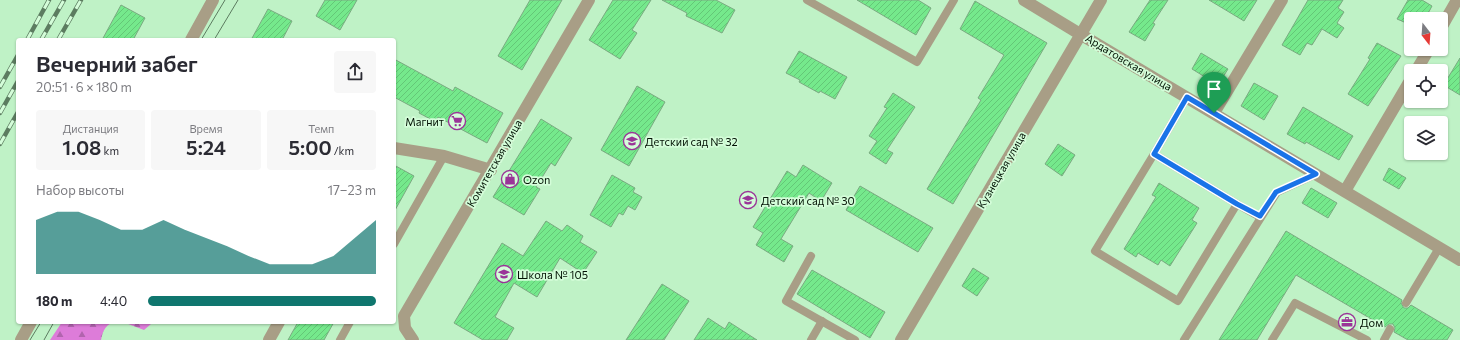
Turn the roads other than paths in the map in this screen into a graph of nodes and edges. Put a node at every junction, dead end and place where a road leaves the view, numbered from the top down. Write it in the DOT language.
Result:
graph roads {
  1 [pos="213,0"];
  2 [pos="589,0"];
  3 [pos="807,0"];
  4 [pos="954,0"];
  5 [pos="1024,0"];
  6 [pos="1101,0"];
  7 [pos="1282,0"];
  8 [pos="1458,0"];
  9 [pos="1448,16"];
  10 [pos="1080,34"];
  11 [pos="192,38"];
  12 [pos="1404,91"];
  13 [pos="1187,97"];
  14 [pos="1214,113"];
  15 [pos="396,148"];
  16 [pos="1154,154"];
  17 [pos="444,156"];
  18 [pos="491,170"];
  19 [pos="1316,174"];
  20 [pos="1345,191"];
  21 [pos="1237,204"];
  22 [pos="1260,216"];
  23 [pos="396,240"];
  24 [pos="1439,248"];
  25 [pos="811,256"];
  26 [pos="1460,260"];
  27 [pos="1406,302"];
  28 [pos="822,321"];
  29 [pos="30,324"];
  30 [pos="274,324"];
  31 [pos="349,324"];
  32 [pos="1390,330"];
  33 [pos="21,340"];
  34 [pos="269,340"];
  35 [pos="340,340"];
  36 [pos="413,340"];
  37 [pos="811,340"];
  38 [pos="856,340"];
  39 [pos="901,340"];
  40 [pos="1184,340"];
  41 [pos="1272,340"];
  42 [pos="1368,340"];
  43 [pos="1384,340"];
  1 -- 11 [label="street"];
  2 -- 18 [label="street, Комитетская улица"];
  3 -- 4 [label="lane"];
  5 -- 10 [label="street, Ардатовская улица"];
  6 -- 10 [label="street, Кузнецкая улица"];
  7 -- 14 [label="street"];
  8 -- 9 [label="street"];
  10 -- 13 [label="street, Ардатовская улица"];
  10 -- 39 [label="street, Кузнецкая улица"];
  12 -- 20 [label="street"];
  13 -- 14 [label="street, Ардатовская улица"];
  13 -- 16 [label="lane"];
  14 -- 19 [label="street, Ардатовская улица"];
  15 -- 17 [label="street"];
  16 -- 21 [label="lane"];
  16 -- 21 [label="lane"];
  17 -- 18 [label="street"];
  17 -- 23 [label="lane"];
  18 -- 36 [label="street, Комитетская улица"];
  19 -- 20 [label="street, Ардатовская улица"];
  19 -- 22 [label="lane"];
  20 -- 24 [label="street, Ардатовская улица"];
  21 -- 22 [label="lane"];
  22 -- 40 [label="lane"];
  24 -- 26 [label="street, Ардатовская улица"];
  24 -- 27 [label="lane"];
  25 -- 28 [label="lane"];
  28 -- 37 [label="lane"];
  28 -- 38 [label="lane"];
  29 -- 33 [label="street"];
  30 -- 34 [label="street"];
  31 -- 35 [label="lane"];
  32 -- 43 [label="lane"];
  41 -- 42 [label="lane"];
}
